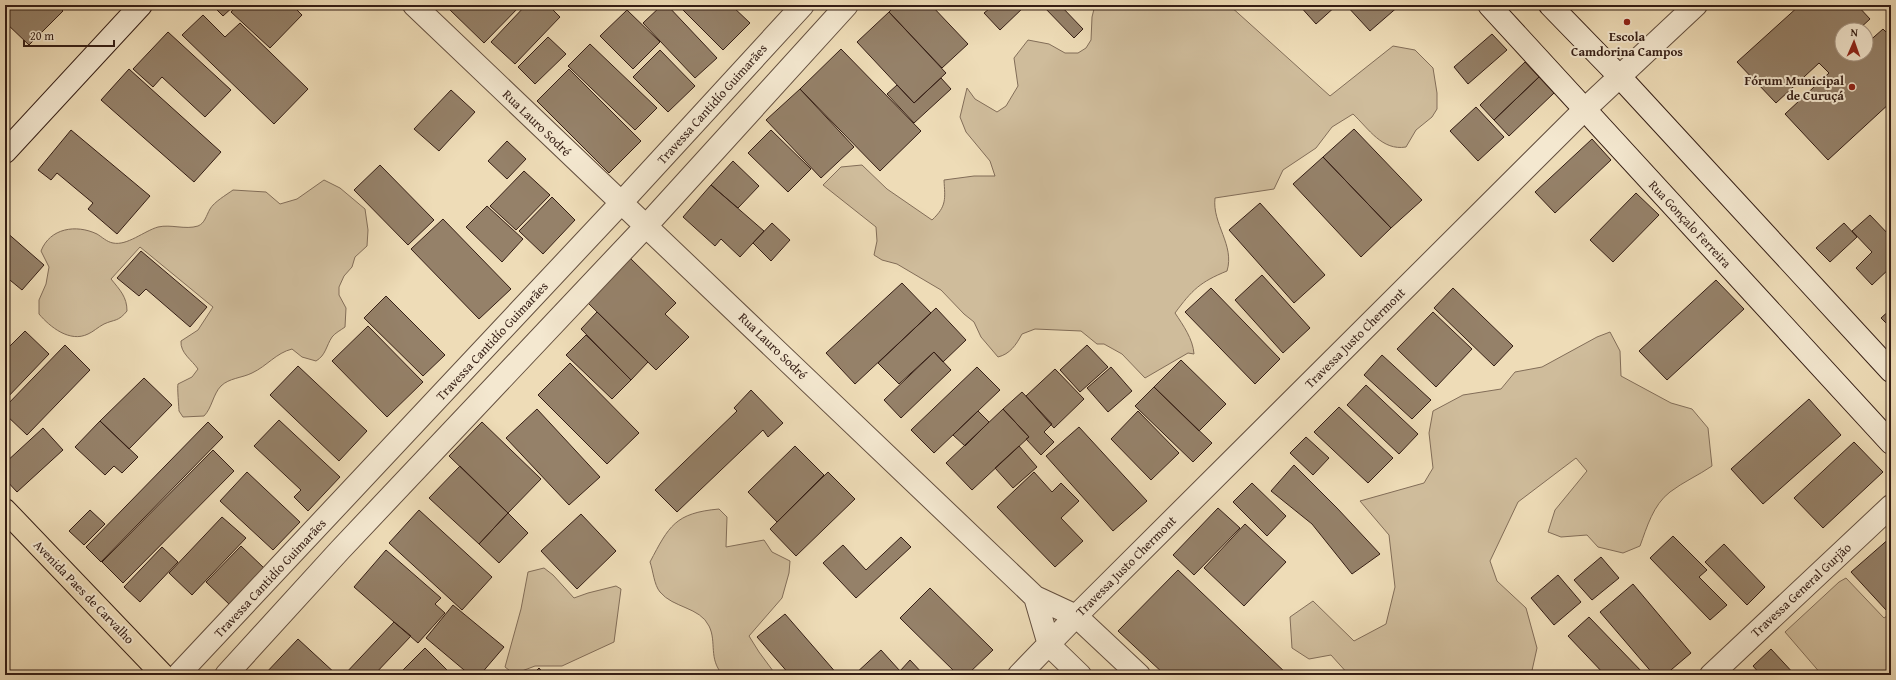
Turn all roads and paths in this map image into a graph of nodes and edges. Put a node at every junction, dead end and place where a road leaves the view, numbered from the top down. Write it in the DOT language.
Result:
graph roads {
  1 [pos="141,5"];
  2 [pos="414,5"];
  3 [pos="803,5"];
  4 [pos="847,5"];
  5 [pos="1489,5"];
  6 [pos="1550,5"];
  7 [pos="1696,5"];
  8 [pos="1620,77"];
  9 [pos="1584,109"];
  10 [pos="5,152"];
  11 [pos="621,203"];
  12 [pos="647,225"];
  13 [pos="1891,370"];
  14 [pos="1891,443"];
  15 [pos="1891,506"];
  16 [pos="5,510"];
  17 [pos="318,527"];
  18 [pos="340,550"];
  19 [pos="1035,597"];
  20 [pos="1076,616"];
  21 [pos="1049,645"];
  22 [pos="163,675"];
  23 [pos="178,675"];
  24 [pos="226,675"];
  25 [pos="1019,675"];
  26 [pos="1080,675"];
  27 [pos="1139,675"];
  28 [pos="1711,675"];
  1 -- 10 [label="street"];
  2 -- 11 [label="street, Rua Lauro Sodré"];
  3 -- 11 [label="street, Travessa Cantidío Guimarães"];
  4 -- 12 [label="street"];
  5 -- 9 [label="street, Rua Gonçalo Ferreira"];
  6 -- 8 [label="street"];
  7 -- 8 [label="street, Travessa Justo Chermont"];
  8 -- 9 [label="street, Travessa Justo Chermont"];
  8 -- 13 [label="street"];
  9 -- 14 [label="street, Rua Gonçalo Ferreira"];
  9 -- 20 [label="street, Travessa Justo Chermont"];
  11 -- 12 [label="street, Rua Lauro Sodré"];
  11 -- 17 [label="street, Travessa Cantidío Guimarães"];
  12 -- 18 [label="street"];
  12 -- 19 [label="street, Rua Lauro Sodré"];
  15 -- 28 [label="street, Travessa General Gurjão"];
  16 -- 22 [label="main road, Avenida Paes de Carvalho"];
  17 -- 18 [label="street"];
  17 -- 23 [label="street, Travessa Cantidío Guimarães"];
  18 -- 24 [label="street"];
  19 -- 20 [label="street, Rua Lauro Sodré"];
  19 -- 21 [label="street"];
  20 -- 21 [label="street, Travessa Justo Chermont"];
  20 -- 27 [label="street, Rua Lauro Sodré"];
  21 -- 25 [label="street, Travessa Justo Chermont"];
  21 -- 26 [label="street"];
}
